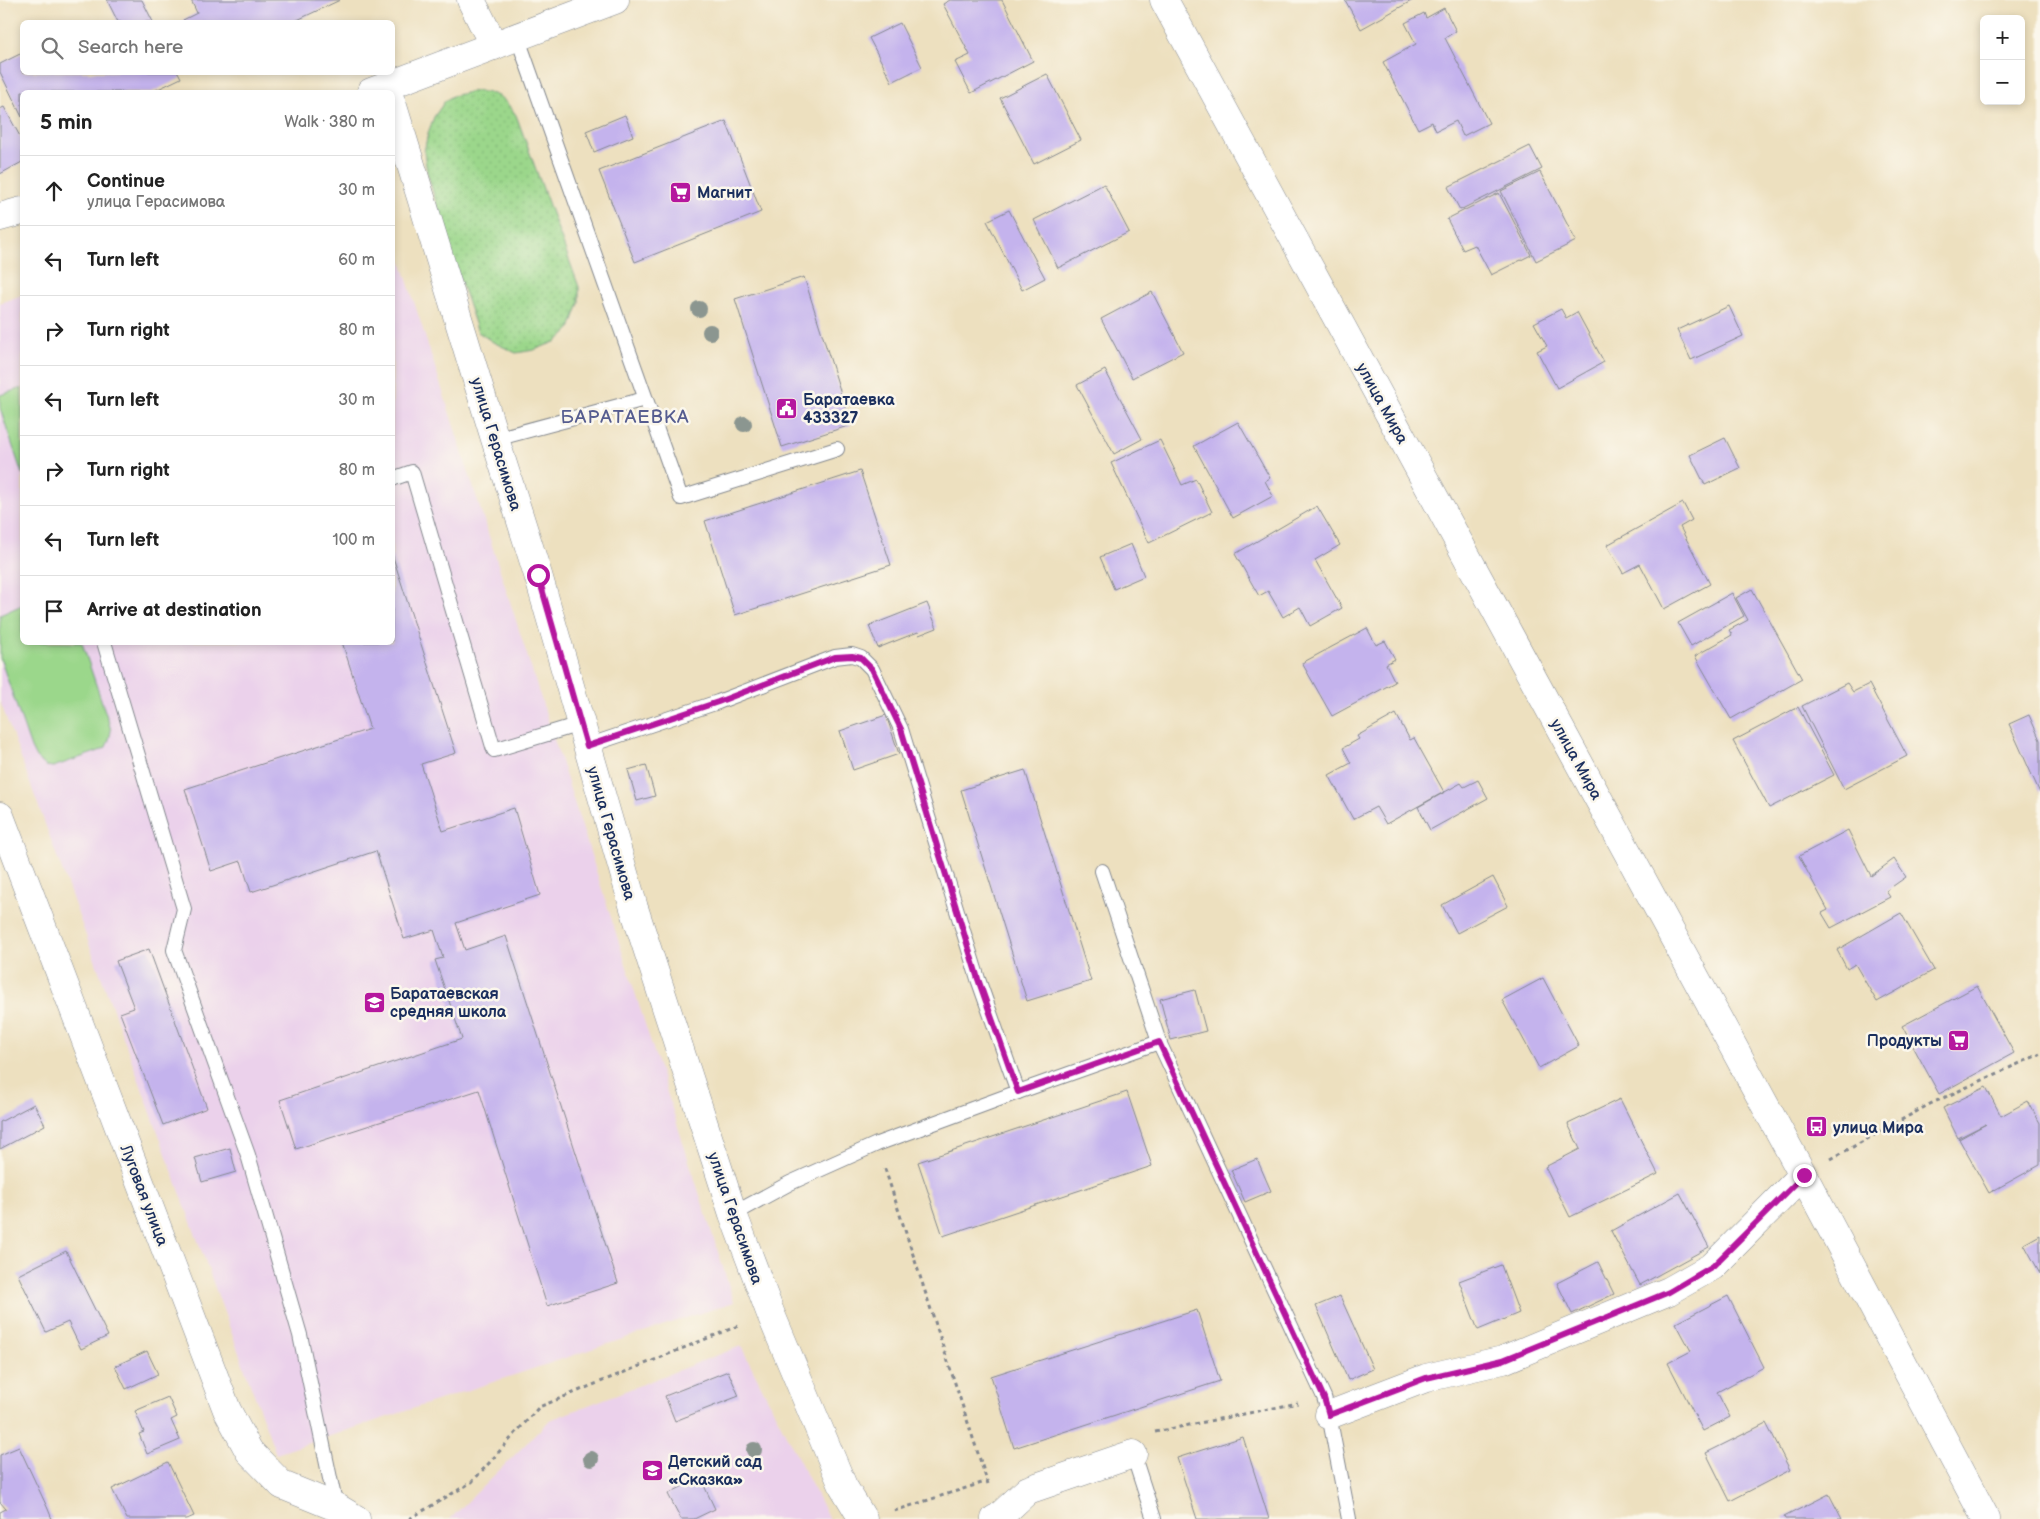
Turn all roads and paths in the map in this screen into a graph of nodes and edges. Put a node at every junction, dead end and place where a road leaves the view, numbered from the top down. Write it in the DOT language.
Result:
graph roads {
  1 [pos="471,0"];
  2 [pos="615,0"];
  3 [pos="1164,0"];
  4 [pos="506,41"];
  5 [pos="394,90"];
  6 [pos="395,125"];
  7 [pos="20,212"];
  8 [pos="0,217"];
  9 [pos="645,398"];
  10 [pos="495,439"];
  11 [pos="837,449"];
  12 [pos="395,478"];
  13 [pos="105,645"];
  14 [pos="583,735"];
  15 [pos="0,816"];
  16 [pos="1102,871"];
  17 [pos="1159,1042"];
  18 [pos="2040,1054"];
  19 [pos="1018,1092"];
  20 [pos="877,1144"];
  21 [pos="1804,1175"];
  22 [pos="733,1214"];
  23 [pos="770,1312"];
  24 [pos="1329,1415"];
  25 [pos="1133,1454"];
  26 [pos="346,1513"];
  27 [pos="997,1518"];
  28 [pos="409,1519"];
  29 [pos="863,1519"];
  30 [pos="1154,1519"];
  31 [pos="1349,1519"];
  32 [pos="1986,1519"];
  1 -- 4 [label="street"];
  2 -- 4 [label="street"];
  3 -- 21 [label="street, улица Мира"];
  4 -- 5 [label="street"];
  4 -- 9 [label="lane"];
  6 -- 10 [label="street, улица Герасимова"];
  7 -- 8 [label="street"];
  9 -- 10 [label="lane"];
  9 -- 11 [label="lane"];
  10 -- 14 [label="street, улица Герасимова"];
  12 -- 14 [label="lane"];
  13 -- 26 [label="lane"];
  14 -- 19 [label="lane"];
  14 -- 22 [label="street, улица Герасимова"];
  15 -- 26 [label="street, Луговая улица"];
  16 -- 17 [label="lane"];
  17 -- 19 [label="lane"];
  17 -- 24 [label="lane"];
  18 -- 21 [label="path"];
  19 -- 20 [label="lane"];
  20 -- 22 [label="lane"];
  20 -- 27 [label="path"];
  21 -- 24 [label="street"];
  21 -- 32 [label="street, улица Мира"];
  22 -- 23 [label="street, улица Герасимова"];
  23 -- 28 [label="path"];
  23 -- 29 [label="street, улица Герасимова"];
  24 -- 31 [label="lane"];
  25 -- 27 [label="street"];
  25 -- 30 [label="lane"];
}
